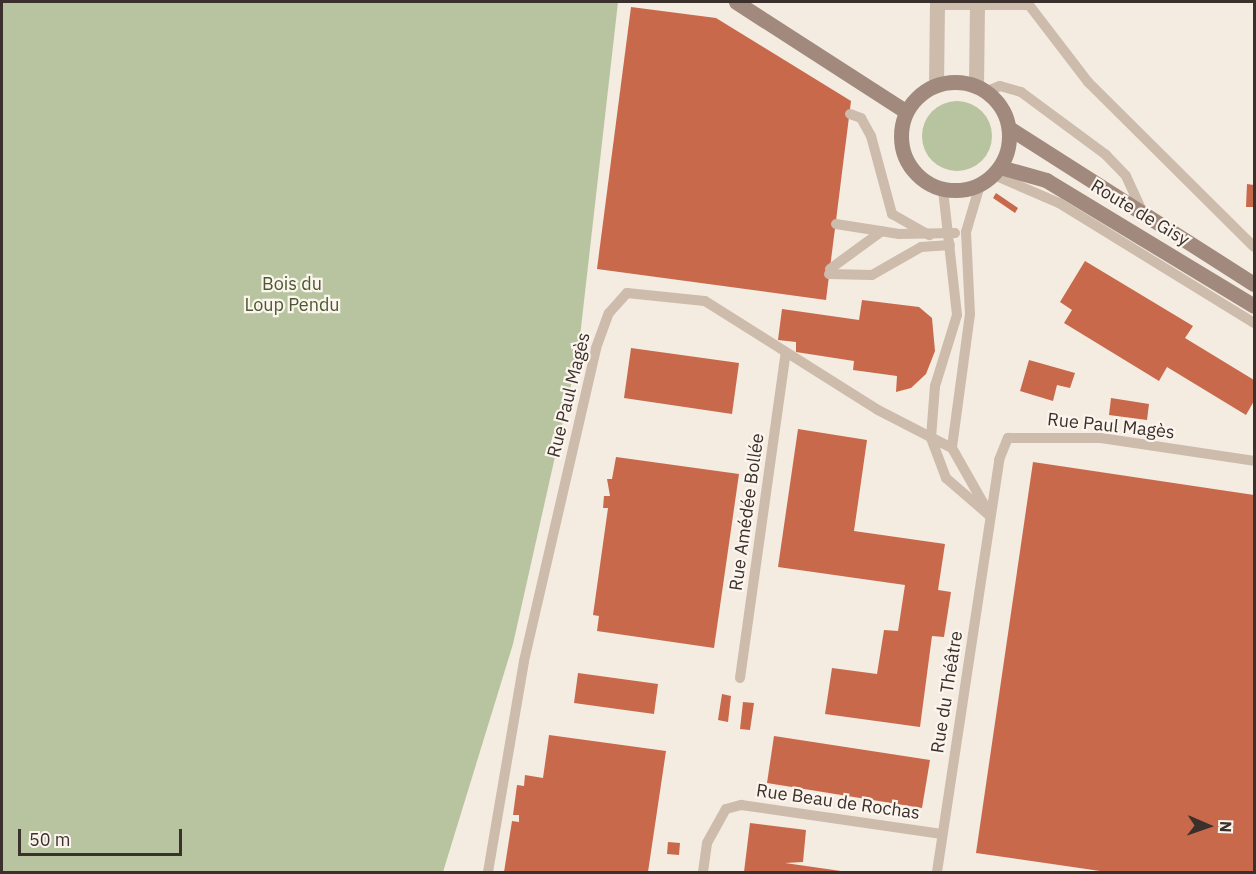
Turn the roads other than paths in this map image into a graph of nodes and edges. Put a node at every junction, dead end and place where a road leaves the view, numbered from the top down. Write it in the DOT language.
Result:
graph roads {
  1 [pos="736,2"];
  2 [pos="935,3"];
  3 [pos="976,3"];
  4 [pos="936,85"];
  5 [pos="981,89"];
  6 [pos="905,111"];
  7 [pos="850,114"];
  8 [pos="1009,128"];
  9 [pos="997,171"];
  10 [pos="980,185"];
  11 [pos="943,190"];
  12 [pos="1143,213"];
  13 [pos="836,224"];
  14 [pos="882,231"];
  15 [pos="966,232"];
  16 [pos="929,235"];
  17 [pos="949,239"];
  18 [pos="1254,247"];
  19 [pos="1254,284"];
  20 [pos="1254,306"];
  21 [pos="1254,322"];
  22 [pos="786,352"];
  23 [pos="931,438"];
  24 [pos="952,448"];
  25 [pos="1254,460"];
  26 [pos="990,516"];
  27 [pos="740,678"];
  28 [pos="942,834"];
  29 [pos="488,873"];
  30 [pos="703,873"];
  31 [pos="937,873"];
  1 -- 6 [label="street"];
  2 -- 3 [label="lane"];
  2 -- 4 [label="street"];
  3 -- 5 [label="street"];
  3 -- 18 [label="lane"];
  4 -- 5 [label="street"];
  4 -- 6 [label="street"];
  5 -- 8 [label="street"];
  5 -- 12 [label="lane"];
  6 -- 11 [label="street"];
  7 -- 16 [label="lane"];
  8 -- 9 [label="street"];
  8 -- 12 [label="street, Route de Gisy"];
  9 -- 10 [label="street"];
  9 -- 20 [label="street, Route de Gisy"];
  9 -- 21 [label="lane"];
  10 -- 11 [label="street"];
  10 -- 15 [label="lane"];
  11 -- 17 [label="lane"];
  12 -- 19 [label="street, Route de Gisy"];
  13 -- 14 [label="lane"];
  14 -- 16 [label="lane"];
  14 -- 17 [label="lane"];
  15 -- 17 [label="lane"];
  15 -- 24 [label="lane"];
  16 -- 17 [label="lane"];
  17 -- 23 [label="lane"];
  22 -- 23 [label="lane, Rue Paul Magès"];
  22 -- 27 [label="lane, Rue Amédée Bollée"];
  22 -- 29 [label="lane, Rue Paul Magès"];
  23 -- 24 [label="lane, Rue Paul Magès"];
  23 -- 26 [label="lane"];
  24 -- 26 [label="lane"];
  25 -- 26 [label="lane, Rue Paul Magès"];
  26 -- 28 [label="lane, Rue du Théâtre"];
  28 -- 30 [label="lane, Rue Beau de Rochas"];
  28 -- 31 [label="lane, Rue du Théâtre"];
}
